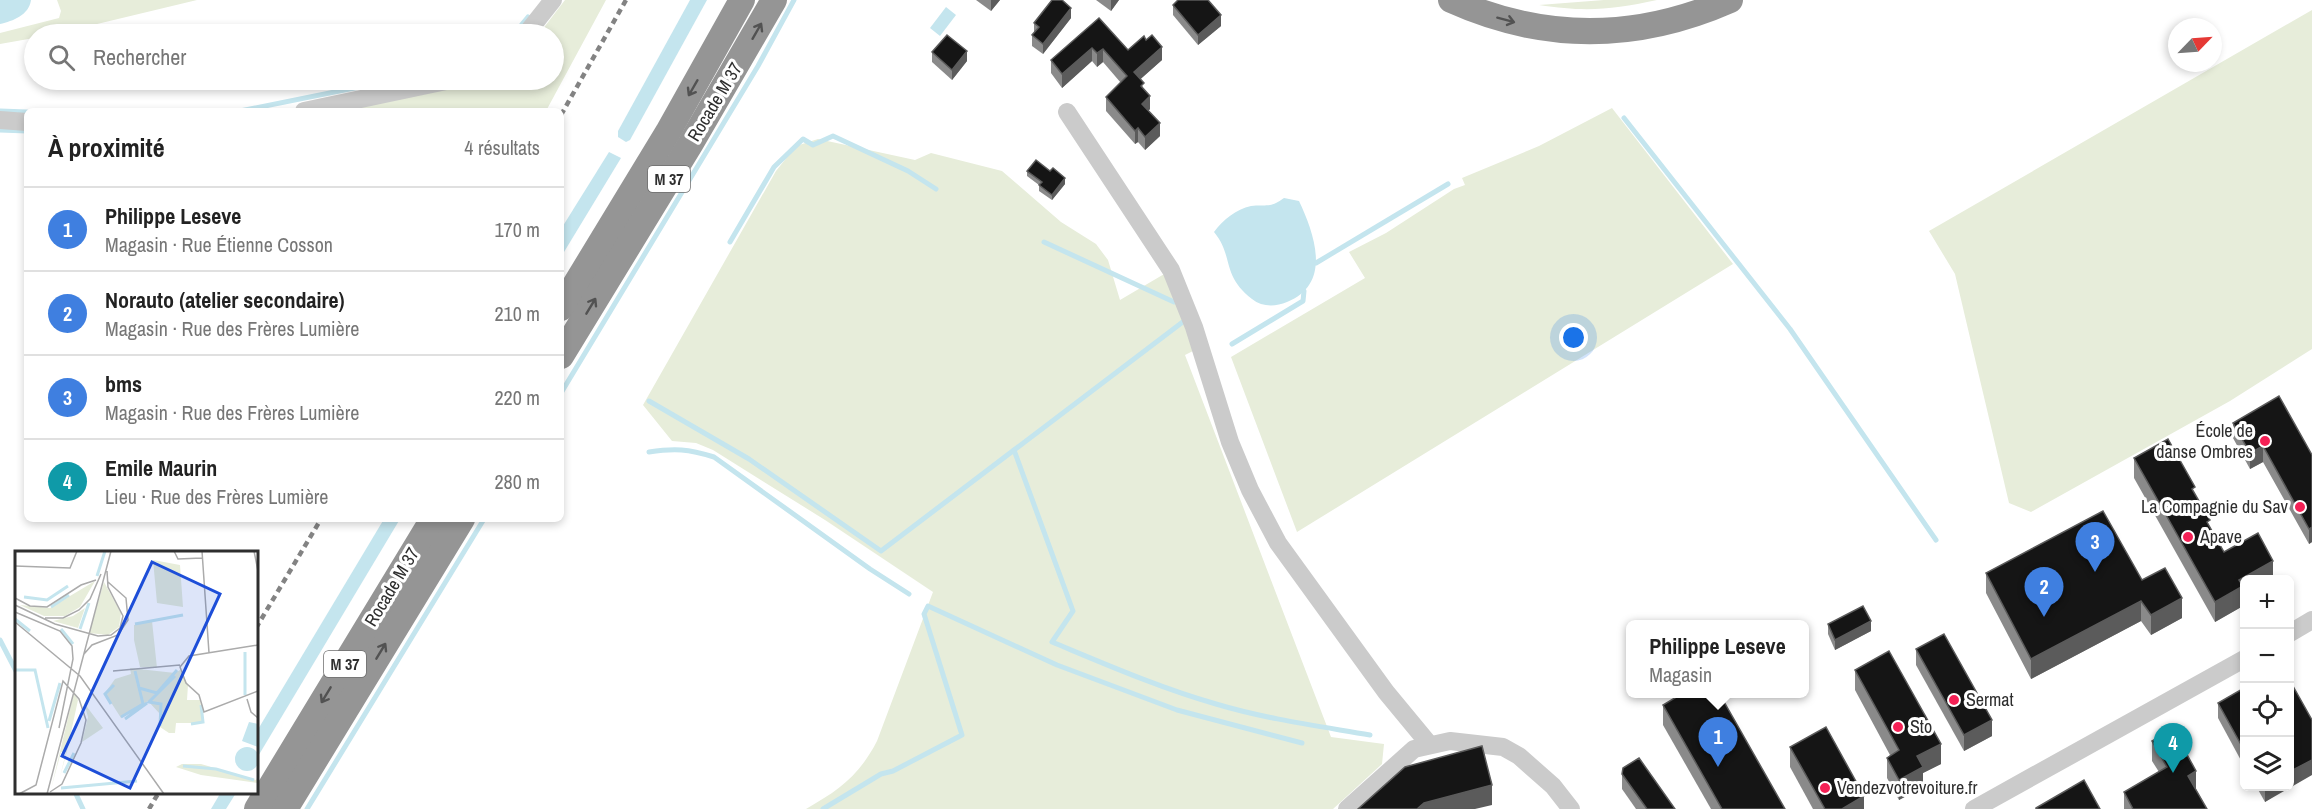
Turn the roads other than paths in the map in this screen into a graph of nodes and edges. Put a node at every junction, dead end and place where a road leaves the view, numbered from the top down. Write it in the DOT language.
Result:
graph roads {
  1 [pos="553,0"];
  2 [pos="742,0"];
  3 [pos="774,0"];
  4 [pos="1452,0"];
  5 [pos="1730,0"];
  6 [pos="534,24"];
  7 [pos="404,90"];
  8 [pos="318,108"];
  9 [pos="1067,112"];
  10 [pos="0,120"];
  11 [pos="24,122"];
  12 [pos="564,303"];
  13 [pos="564,351"];
  14 [pos="431,522"];
  15 [pos="460,522"];
  16 [pos="2312,620"];
  17 [pos="2294,630"];
  18 [pos="2240,661"];
  19 [pos="1429,744"];
  20 [pos="257,809"];
  21 [pos="285,809"];
  22 [pos="1347,809"];
  23 [pos="1571,809"];
  24 [pos="1974,809"];
  1 -- 6 [label="street"];
  2 -- 12 [label="highway, Rocade M 37 / M 37, one-way"];
  13 -- 3 [label="highway, Rocade M 37 / M 37, one-way"];
  4 -- 5 [label="highway, one-way"];
  7 -- 8 [label="street"];
  9 -- 19 [label="street"];
  10 -- 11 [label="street"];
  14 -- 20 [label="highway, Rocade M 37 / M 37, one-way"];
  21 -- 15 [label="highway, Rocade M 37 / M 37, one-way"];
  16 -- 17 [label="street"];
  18 -- 24 [label="street"];
  19 -- 22 [label="street"];
  19 -- 23 [label="street"];
}
